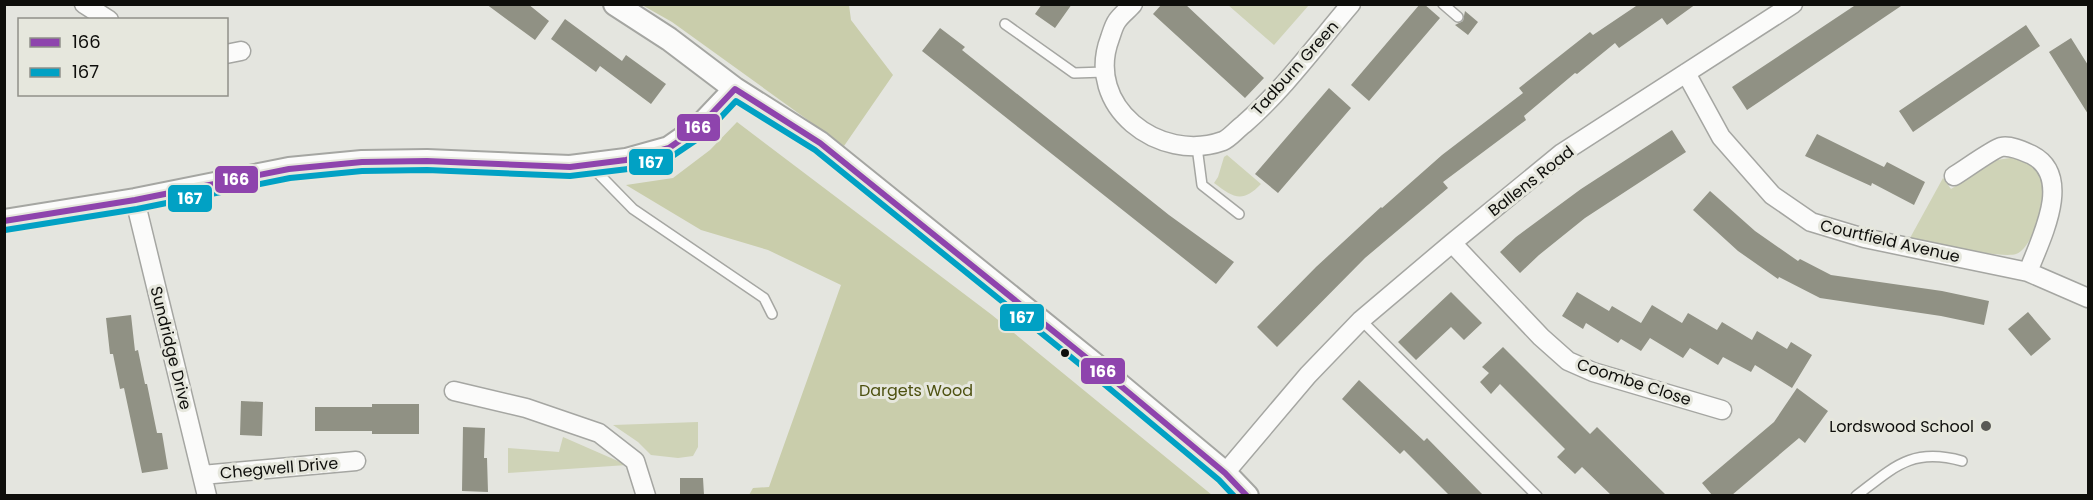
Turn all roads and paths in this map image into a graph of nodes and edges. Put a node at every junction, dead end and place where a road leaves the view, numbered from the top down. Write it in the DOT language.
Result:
graph roads {
  1 [pos="84,4"];
  2 [pos="615,4"];
  3 [pos="1133,4"];
  4 [pos="1351,4"];
  5 [pos="1443,4"];
  6 [pos="1793,4"];
  7 [pos="1458,17"];
  8 [pos="106,18"];
  9 [pos="1005,24"];
  10 [pos="1105,72"];
  11 [pos="1686,73"];
  12 [pos="735,89"];
  13 [pos="1197,147"];
  14 [pos="590,164"];
  15 [pos="1954,176"];
  16 [pos="135,200"];
  17 [pos="1239,214"];
  18 [pos="4,221"];
  19 [pos="1452,243"];
  20 [pos="2028,272"];
  21 [pos="2088,298"];
  22 [pos="771,314"];
  23 [pos="1361,320"];
  24 [pos="454,391"];
  25 [pos="1722,410"];
  26 [pos="356,461"];
  27 [pos="1962,461"];
  28 [pos="1225,473"];
  29 [pos="202,475"];
  30 [pos="207,495"];
  31 [pos="646,495"];
  32 [pos="1247,495"];
  33 [pos="1537,495"];
  34 [pos="1856,495"];
  1 -- 8 [label="street"];
  2 -- 12 [label="street"];
  3 -- 10 [label="street, Tadburn Green"];
  4 -- 13 [label="street, Tadburn Green"];
  5 -- 7 [label="lane"];
  6 -- 11 [label="street, Ballens Road"];
  9 -- 10 [label="lane"];
  10 -- 13 [label="street, Tadburn Green"];
  11 -- 19 [label="street, Ballens Road"];
  11 -- 20 [label="street, Courtfield Avenue"];
  12 -- 14 [label="street"];
  12 -- 28 [label="street"];
  13 -- 17 [label="lane"];
  14 -- 16 [label="street"];
  14 -- 22 [label="lane"];
  15 -- 20 [label="street"];
  16 -- 18 [label="street"];
  16 -- 29 [label="street, Sundridge Drive"];
  19 -- 23 [label="street, Ballens Road"];
  19 -- 25 [label="street, Coombe Close"];
  20 -- 21 [label="street, Courtfield Avenue"];
  23 -- 28 [label="street, Ballens Road"];
  23 -- 33 [label="lane"];
  24 -- 31 [label="street"];
  26 -- 29 [label="street, Chegwell Drive"];
  27 -- 34 [label="lane"];
  28 -- 32 [label="street"];
  29 -- 30 [label="street, Sundridge Drive"];
}
